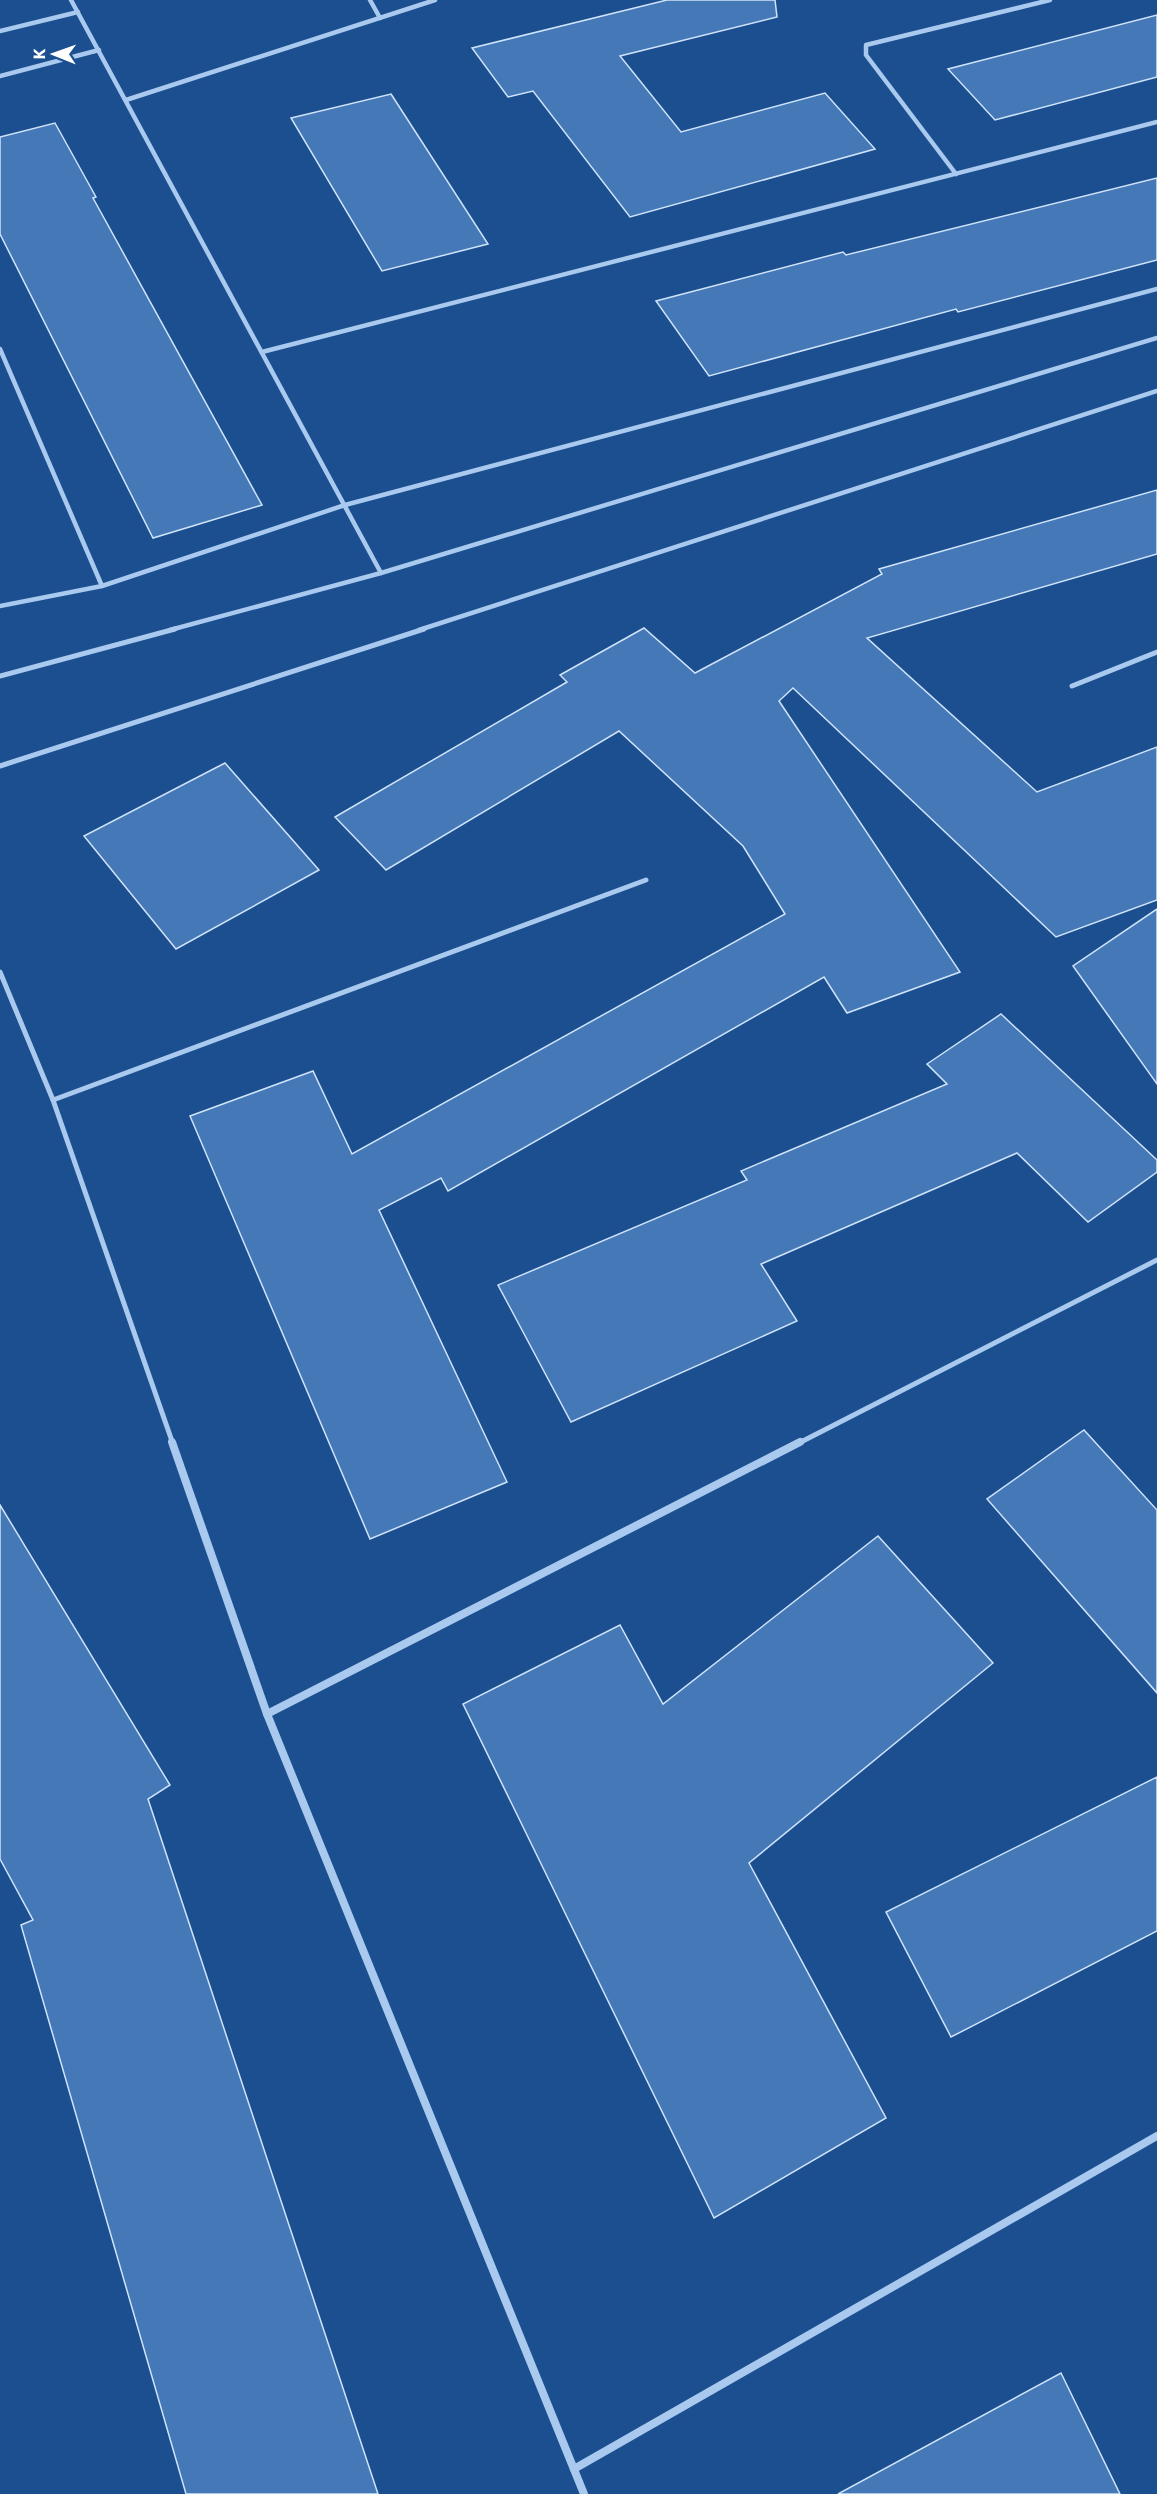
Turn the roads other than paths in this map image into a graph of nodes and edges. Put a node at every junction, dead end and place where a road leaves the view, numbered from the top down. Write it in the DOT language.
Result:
graph roads {
  1 [pos="72,0"];
  2 [pos="370,0"];
  3 [pos="435,0"];
  4 [pos="1050,0"];
  5 [pos="78,12"];
  6 [pos="380,18"];
  7 [pos="0,32"];
  8 [pos="99,50"];
  9 [pos="0,76"];
  10 [pos="126,100"];
  11 [pos="1157,122"];
  12 [pos="956,174"];
  13 [pos="1157,289"];
  14 [pos="1157,338"];
  15 [pos="0,349"];
  16 [pos="262,352"];
  17 [pos="1157,391"];
  18 [pos="345,505"];
  19 [pos="381,573"];
  20 [pos="102,586"];
  21 [pos="0,606"];
  22 [pos="1157,652"];
  23 [pos="0,676"];
  24 [pos="1072,686"];
  25 [pos="0,766"];
  26 [pos="646,880"];
  27 [pos="0,972"];
  28 [pos="53,1100"];
  29 [pos="1157,1260"];
  30 [pos="267,1714"];
  31 [pos="1157,2136"];
  32 [pos="574,2469"];
  33 [pos="584,2494"];
  1 -- 5 [label="street"];
  2 -- 6 [label="street"];
  3 -- 6 [label="street"];
  4 -- 12 [label="street"];
  5 -- 7 [label="street"];
  5 -- 8 [label="street"];
  6 -- 10 [label="street"];
  8 -- 9 [label="street"];
  8 -- 10 [label="street"];
  10 -- 16 [label="street"];
  11 -- 12 [label="street"];
  12 -- 16 [label="street"];
  13 -- 18 [label="street"];
  14 -- 19 [label="street"];
  15 -- 20 [label="street"];
  16 -- 18 [label="street"];
  17 -- 25 [label="street"];
  18 -- 19 [label="street"];
  18 -- 20 [label="street"];
  19 -- 23 [label="street"];
  20 -- 21 [label="street"];
  22 -- 24 [label="street"];
  26 -- 28 [label="street"];
  27 -- 28 [label="street"];
  28 -- 30 [label="street"];
  29 -- 30 [label="street"];
  30 -- 32 [label="street"];
  31 -- 32 [label="street"];
  32 -- 33 [label="street"];
}
